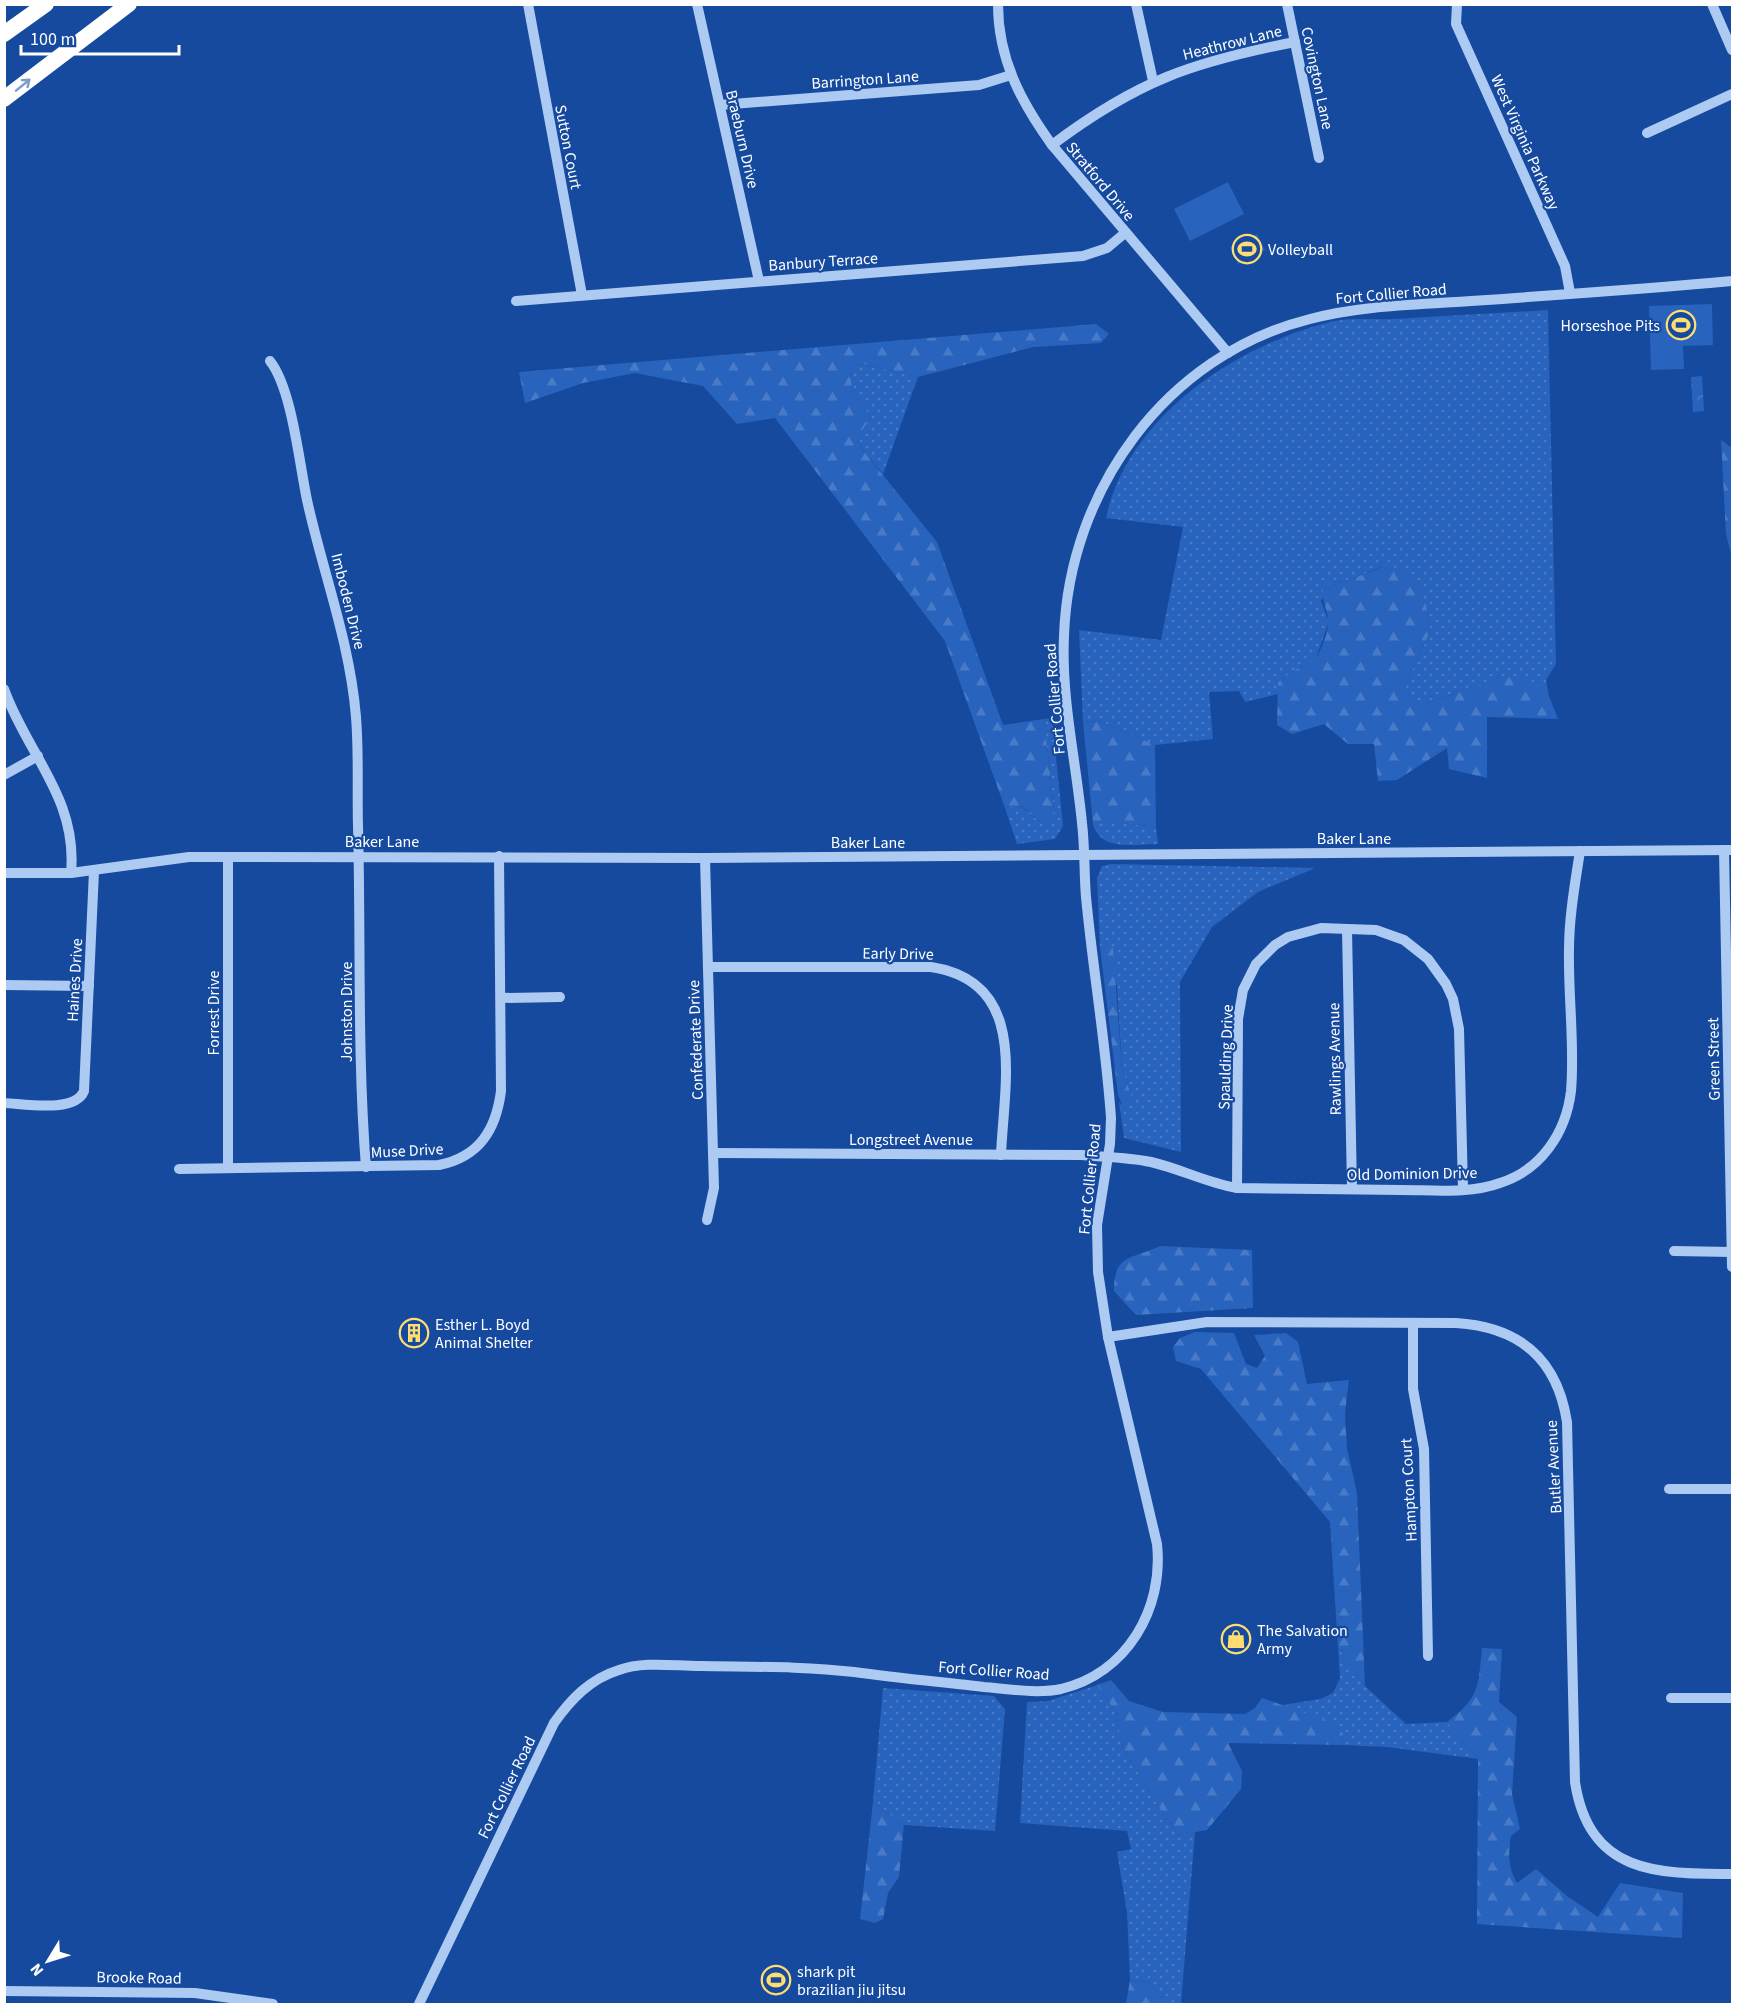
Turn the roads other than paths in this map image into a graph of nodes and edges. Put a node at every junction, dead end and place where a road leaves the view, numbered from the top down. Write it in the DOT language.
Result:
graph roads {
  1 [pos="46,4"];
  2 [pos="129,4"];
  3 [pos="528,4"];
  4 [pos="697,4"];
  5 [pos="998,4"];
  6 [pos="1136,4"];
  7 [pos="1287,4"];
  8 [pos="1456,4"];
  9 [pos="1712,4"];
  10 [pos="4,34"];
  11 [pos="1295,42"];
  12 [pos="1732,50"];
  13 [pos="1011,75"];
  14 [pos="1153,81"];
  15 [pos="1732,94"];
  16 [pos="4,99"];
  17 [pos="720,105"];
  18 [pos="1647,133"];
  19 [pos="1052,145"];
  20 [pos="1319,158"];
  21 [pos="1125,233"];
  22 [pos="759,281"];
  23 [pos="1732,281"];
  24 [pos="1570,293"];
  25 [pos="582,295"];
  26 [pos="516,301"];
  27 [pos="1228,353"];
  28 [pos="270,361"];
  29 [pos="4,689"];
  30 [pos="38,756"];
  31 [pos="4,775"];
  32 [pos="1728,850"];
  33 [pos="1580,851"];
  34 [pos="1085,855"];
  35 [pos="360,856"];
  36 [pos="499,856"];
  37 [pos="228,857"];
  38 [pos="705,858"];
  39 [pos="93,871"];
  40 [pos="4,873"];
  41 [pos="71,873"];
  42 [pos="1347,929"];
  43 [pos="708,967"];
  44 [pos="4,985"];
  45 [pos="1730,985"];
  46 [pos="89,986"];
  47 [pos="560,997"];
  48 [pos="501,998"];
  49 [pos="4,1103"];
  50 [pos="1731,1114"];
  51 [pos="713,1153"];
  52 [pos="1001,1155"];
  53 [pos="1108,1157"];
  54 [pos="366,1167"];
  55 [pos="228,1168"];
  56 [pos="179,1169"];
  57 [pos="1237,1188"];
  58 [pos="1352,1189"];
  59 [pos="1463,1189"];
  60 [pos="707,1220"];
  61 [pos="1674,1251"];
  62 [pos="1732,1252"];
  63 [pos="1732,1267"];
  64 [pos="1413,1323"];
  65 [pos="1108,1337"];
  66 [pos="1669,1489"];
  67 [pos="1732,1489"];
  68 [pos="1428,1656"];
  69 [pos="1671,1698"];
  70 [pos="1732,1698"];
  71 [pos="1732,1874"];
  72 [pos="4,1990"];
  73 [pos="273,2004"];
  74 [pos="419,2004"];
  1 -- 10 [label="highway"];
  16 -- 2 [label="highway, one-way"];
  3 -- 25 [label="street, Sutton Court"];
  4 -- 17 [label="street, Braeburn Drive"];
  5 -- 13 [label="street, Stratford Drive"];
  6 -- 14 [label="street"];
  7 -- 11 [label="street, Covington Lane"];
  8 -- 24 [label="street, West Virginia Parkway"];
  9 -- 12 [label="street"];
  11 -- 14 [label="street, Heathrow Lane"];
  11 -- 20 [label="street, Covington Lane"];
  13 -- 17 [label="street, Barrington Lane"];
  13 -- 19 [label="street, Stratford Drive"];
  14 -- 19 [label="street, Heathrow Lane"];
  15 -- 18 [label="street"];
  17 -- 22 [label="street, Braeburn Drive"];
  19 -- 21 [label="street, Stratford Drive"];
  21 -- 22 [label="street, Banbury Terrace"];
  21 -- 27 [label="street, Stratford Drive"];
  22 -- 25 [label="street, Banbury Terrace"];
  23 -- 24 [label="street, Fort Collier Road"];
  24 -- 27 [label="street, Fort Collier Road"];
  25 -- 26 [label="street, Banbury Terrace"];
  27 -- 34 [label="street, Fort Collier Road"];
  28 -- 35 [label="street, Imboden Drive"];
  29 -- 30 [label="street"];
  30 -- 31 [label="street"];
  30 -- 41 [label="street"];
  32 -- 33 [label="street, Baker Lane"];
  32 -- 45 [label="street, Green Street"];
  33 -- 34 [label="street, Baker Lane"];
  33 -- 59 [label="street, Old Dominion Drive"];
  34 -- 38 [label="street, Baker Lane"];
  34 -- 53 [label="street, Fort Collier Road"];
  35 -- 36 [label="street, Baker Lane"];
  35 -- 37 [label="street, Baker Lane"];
  35 -- 54 [label="street, Johnston Drive"];
  36 -- 38 [label="street, Baker Lane"];
  36 -- 48 [label="street, Muse Drive"];
  37 -- 39 [label="street, Baker Lane"];
  37 -- 55 [label="street, Forrest Drive"];
  38 -- 43 [label="street, Confederate Drive"];
  39 -- 41 [label="street, Baker Lane"];
  39 -- 46 [label="street, Haines Drive"];
  40 -- 41 [label="street, Baker Lane"];
  42 -- 57 [label="street, Spaulding Drive"];
  42 -- 58 [label="street, Rawlings Avenue"];
  42 -- 59 [label="street, Spaulding Drive"];
  43 -- 51 [label="street, Confederate Drive"];
  43 -- 52 [label="street, Early Drive"];
  44 -- 46 [label="street"];
  45 -- 50 [label="street, Green Street"];
  46 -- 49 [label="street, Haines Drive"];
  47 -- 48 [label="street"];
  48 -- 54 [label="street, Muse Drive"];
  50 -- 62 [label="street, Green Street"];
  51 -- 52 [label="street, Longstreet Avenue"];
  51 -- 60 [label="street, Confederate Drive"];
  52 -- 53 [label="street, Longstreet Avenue"];
  53 -- 57 [label="street, Old Dominion Drive"];
  53 -- 65 [label="street, Fort Collier Road"];
  54 -- 55 [label="street, Muse Drive"];
  55 -- 56 [label="street, Muse Drive"];
  57 -- 58 [label="street, Old Dominion Drive"];
  58 -- 59 [label="street, Old Dominion Drive"];
  61 -- 62 [label="street"];
  62 -- 63 [label="street, Green Street"];
  64 -- 65 [label="street, Butler Avenue"];
  64 -- 68 [label="street, Hampton Court"];
  64 -- 71 [label="street, Butler Avenue"];
  65 -- 74 [label="street, Fort Collier Road"];
  66 -- 67 [label="street"];
  69 -- 70 [label="street"];
  72 -- 73 [label="street, Brooke Road"];
}
